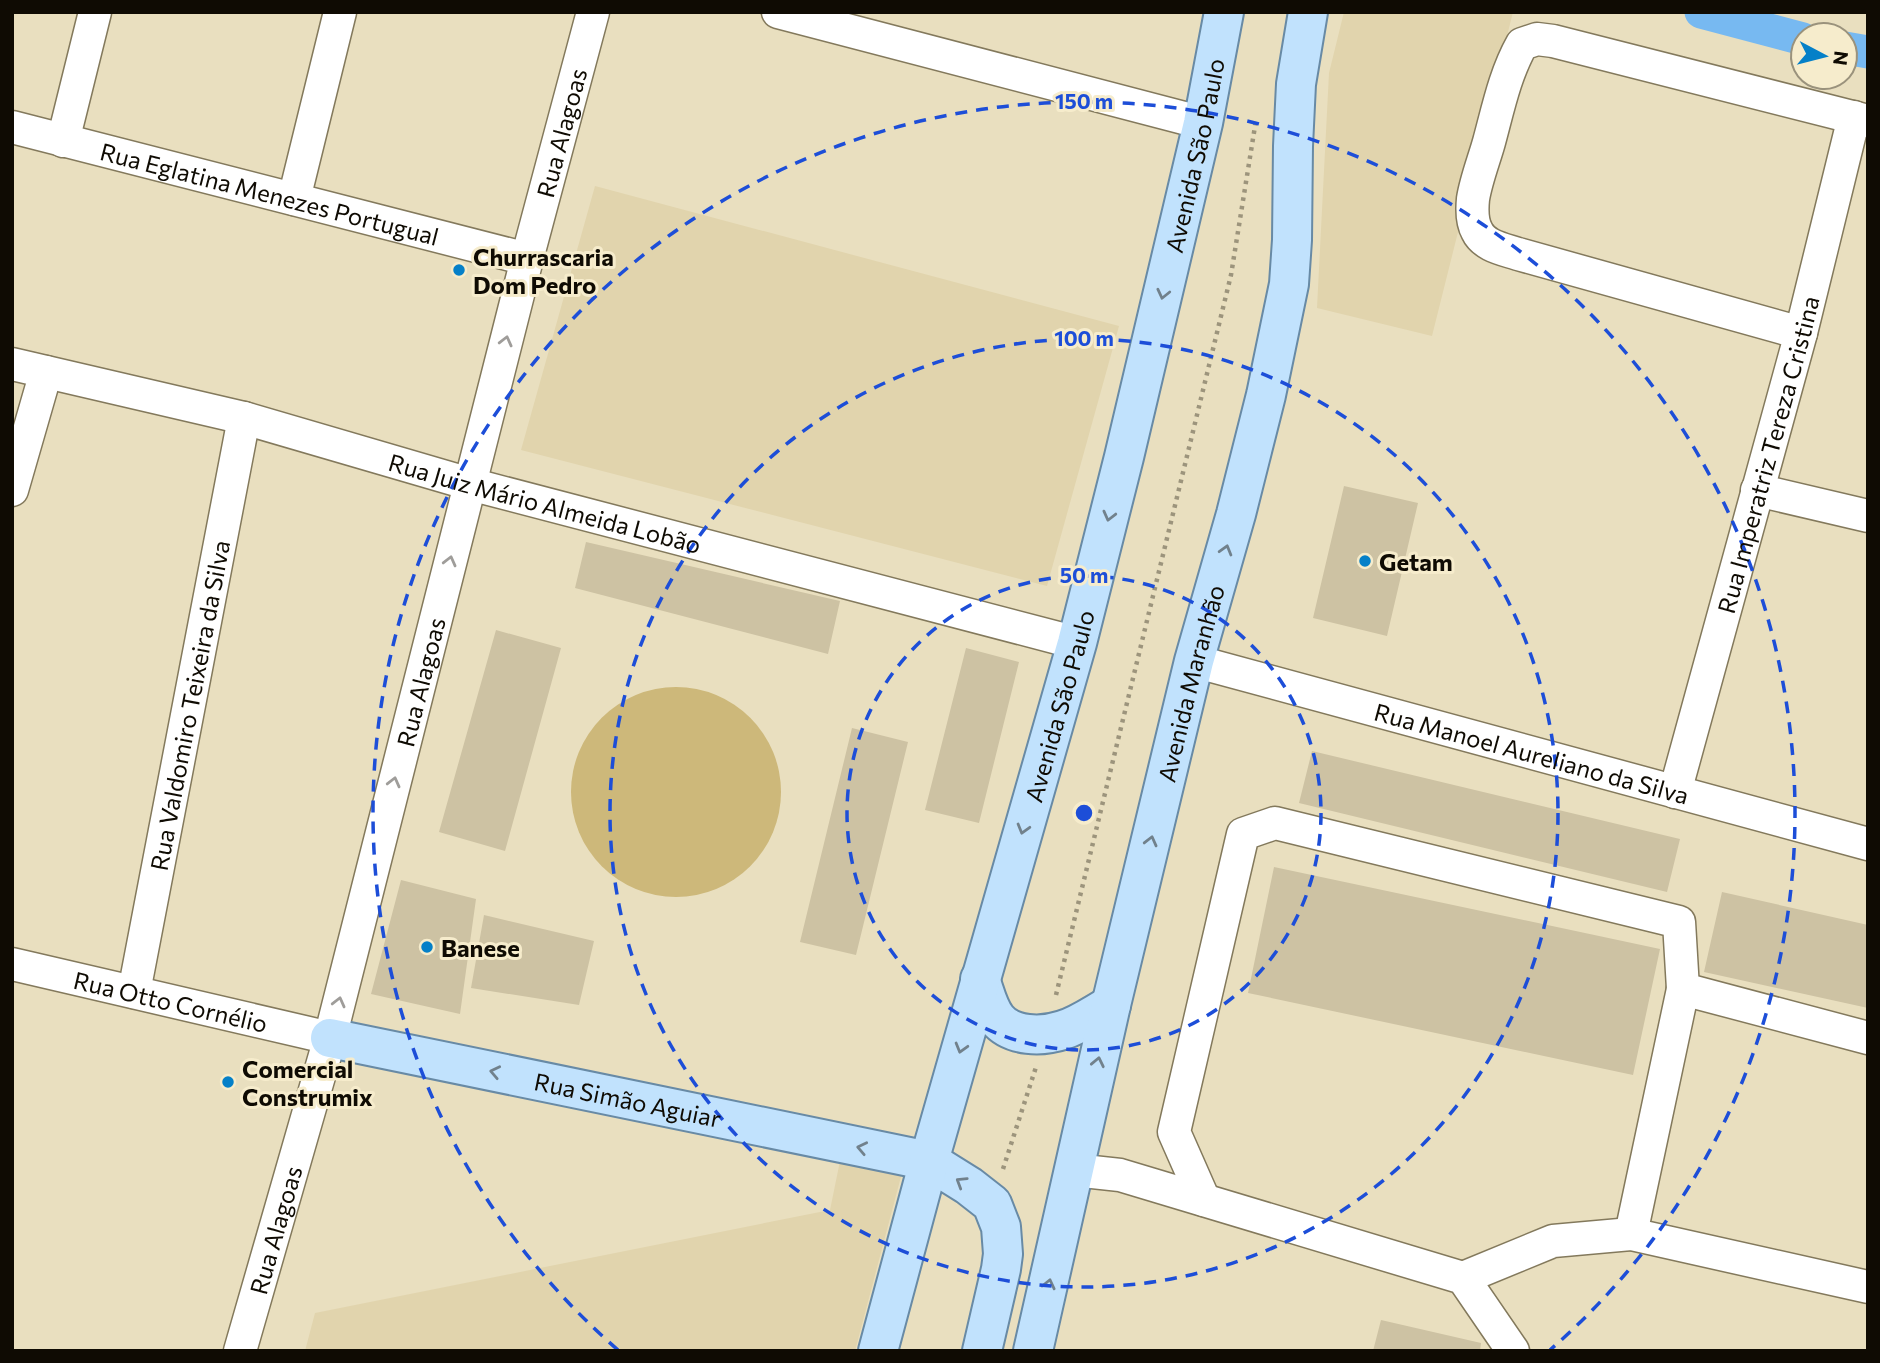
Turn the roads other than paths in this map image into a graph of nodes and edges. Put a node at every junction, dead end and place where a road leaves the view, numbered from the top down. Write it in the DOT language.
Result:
graph roads {
  1 [pos="95,12"];
  2 [pos="340,12"];
  3 [pos="593,12"];
  4 [pos="778,12"];
  5 [pos="1224,12"];
  6 [pos="1308,12"];
  7 [pos="1861,119"];
  8 [pos="1203,123"];
  9 [pos="12,127"];
  10 [pos="63,141"];
  11 [pos="293,199"];
  12 [pos="527,259"];
  13 [pos="1801,333"];
  14 [pos="12,364"];
  15 [pos="46,372"];
  16 [pos="244,418"];
  17 [pos="470,484"];
  18 [pos="12,490"];
  19 [pos="1757,490"];
  20 [pos="1868,516"];
  21 [pos="1077,643"];
  22 [pos="1194,661"];
  23 [pos="1675,792"];
  24 [pos="1868,844"];
  25 [pos="12,964"];
  26 [pos="980,979"];
  27 [pos="1683,989"];
  28 [pos="134,992"];
  29 [pos="1111,1005"];
  30 [pos="330,1038"];
  31 [pos="1868,1038"];
  32 [pos="929,1161"];
  33 [pos="1074,1170"];
  34 [pos="1204,1200"];
  35 [pos="1630,1234"];
  36 [pos="1464,1278"];
  37 [pos="1868,1287"];
  38 [pos="240,1351"];
  39 [pos="878,1351"];
  40 [pos="982,1351"];
  41 [pos="1033,1351"];
  42 [pos="1513,1351"];
  1 -- 10 [label="street"];
  2 -- 11 [label="street"];
  3 -- 12 [label="street, Rua Alagoas"];
  4 -- 8 [label="street"];
  5 -- 8 [label="main road, Avenida São Paulo"];
  22 -- 6 [label="main road, Avenida Maranhão, one-way"];
  7 -- 13 [label="street, Rua Imperatriz Tereza Cristina"];
  7 -- 13 [label="street"];
  8 -- 21 [label="main road, Avenida São Paulo, one-way"];
  9 -- 10 [label="street, Rua Eglatina Menezes Portugual"];
  10 -- 11 [label="street, Rua Eglatina Menezes Portugual"];
  11 -- 12 [label="street, Rua Eglatina Menezes Portugual"];
  17 -- 12 [label="street, Rua Alagoas, one-way"];
  13 -- 19 [label="street, Rua Imperatriz Tereza Cristina"];
  14 -- 15 [label="street, Rua Juiz Mário Almeida Lobão"];
  15 -- 16 [label="street, Rua Juiz Mário Almeida Lobão"];
  15 -- 18 [label="street"];
  16 -- 17 [label="street, Rua Juiz Mário Almeida Lobão"];
  16 -- 28 [label="street, Rua Valdomiro Teixeira da Silva"];
  17 -- 21 [label="street, Rua Juiz Mário Almeida Lobão"];
  30 -- 17 [label="street, Rua Alagoas, one-way"];
  19 -- 20 [label="street"];
  19 -- 23 [label="street, Rua Imperatriz Tereza Cristina"];
  21 -- 26 [label="main road, Avenida São Paulo, one-way"];
  22 -- 23 [label="street, Rua Manoel Aureliano da Silva"];
  29 -- 22 [label="main road, Avenida Maranhão, one-way"];
  23 -- 24 [label="street, Rua Manoel Aureliano da Silva"];
  25 -- 28 [label="street, Rua Otto Cornélio"];
  26 -- 29 [label="main road"];
  26 -- 32 [label="main road, Avenida São Paulo, one-way"];
  27 -- 31 [label="street"];
  27 -- 34 [label="street"];
  27 -- 35 [label="street"];
  28 -- 30 [label="street, Rua Otto Cornélio"];
  33 -- 29 [label="main road, Avenida Maranhão, one-way"];
  32 -- 30 [label="main road, Rua Simão Aguiar, one-way"];
  30 -- 38 [label="street, Rua Alagoas"];
  32 -- 39 [label="main road, Avenida São Paulo"];
  40 -- 32 [label="main road, one-way"];
  33 -- 34 [label="street"];
  41 -- 33 [label="main road, Avenida Maranhão, one-way"];
  34 -- 36 [label="street"];
  35 -- 36 [label="street"];
  35 -- 37 [label="street"];
  36 -- 42 [label="street"];
}
